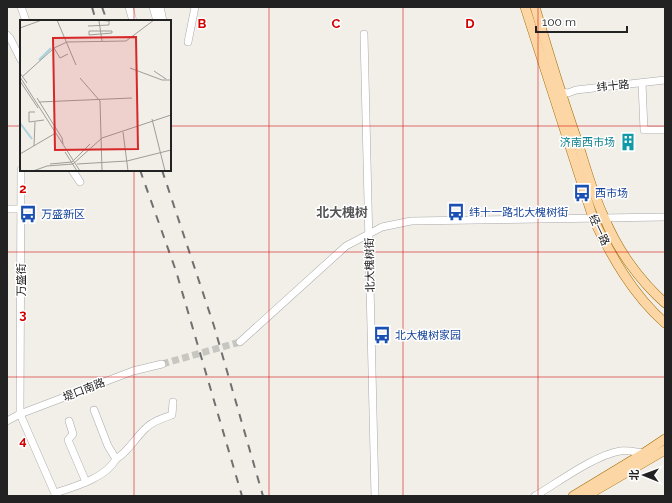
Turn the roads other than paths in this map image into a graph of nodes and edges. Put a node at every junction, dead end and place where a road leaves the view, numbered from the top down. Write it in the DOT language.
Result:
graph roads {
  1 [pos="21,7"];
  2 [pos="129,7"];
  3 [pos="153,7"];
  4 [pos="160,7"];
  5 [pos="195,7"];
  6 [pos="525,7"];
  7 [pos="535,7"];
  8 [pos="26,20"];
  9 [pos="133,20"];
  10 [pos="157,20"];
  11 [pos="163,20"];
  12 [pos="364,34"];
  13 [pos="7,35"];
  14 [pos="188,42"];
  15 [pos="20,58"];
  16 [pos="665,80"];
  17 [pos="642,83"];
  18 [pos="561,92"];
  19 [pos="665,130"];
  20 [pos="21,171"];
  21 [pos="73,171"];
  22 [pos="80,182"];
  23 [pos="7,209"];
  24 [pos="21,209"];
  25 [pos="604,217"];
  26 [pos="665,217"];
  27 [pos="593,218"];
  28 [pos="369,233"];
  29 [pos="665,303"];
  30 [pos="665,323"];
  31 [pos="240,342"];
  32 [pos="162,364"];
  33 [pos="173,402"];
  34 [pos="94,410"];
  35 [pos="20,414"];
  36 [pos="7,421"];
  37 [pos="69,421"];
  38 [pos="665,439"];
  39 [pos="665,450"];
  40 [pos="644,453"];
  41 [pos="116,459"];
  42 [pos="86,482"];
  43 [pos="56,495"];
  44 [pos="375,496"];
  45 [pos="535,496"];
  46 [pos="573,496"];
  47 [pos="586,496"];
  1 -- 8 [label="street"];
  2 -- 9 [label="street"];
  3 -- 10 [label="street"];
  4 -- 11 [label="street"];
  5 -- 14 [label="street"];
  6 -- 27 [label="main road, 经一路"];
  7 -- 18 [label="main road, 经一路"];
  12 -- 28 [label="street, 北大槐树街"];
  13 -- 15 [label="street"];
  16 -- 17 [label="street, 纬十路"];
  17 -- 18 [label="street, 纬十路"];
  17 -- 19 [label="street"];
  18 -- 25 [label="main road, 经一路"];
  20 -- 24 [label="street, 万盛街"];
  21 -- 22 [label="street"];
  23 -- 24 [label="street"];
  24 -- 35 [label="street, 万盛街"];
  25 -- 26 [label="street"];
  25 -- 27 [label="street"];
  25 -- 29 [label="main road, 经一路"];
  27 -- 28 [label="street"];
  27 -- 30 [label="main road, 经一路"];
  28 -- 31 [label="street"];
  28 -- 44 [label="street, 北大槐树街"];
  32 -- 35 [label="street, 堤口南路"];
  33 -- 41 [label="street"];
  34 -- 41 [label="street"];
  35 -- 36 [label="street, 堤口南路"];
  35 -- 43 [label="street"];
  37 -- 42 [label="street"];
  38 -- 40 [label="main road"];
  39 -- 47 [label="main road"];
  40 -- 45 [label="street"];
  40 -- 46 [label="main road"];
  41 -- 42 [label="street"];
  42 -- 43 [label="street"];
}
